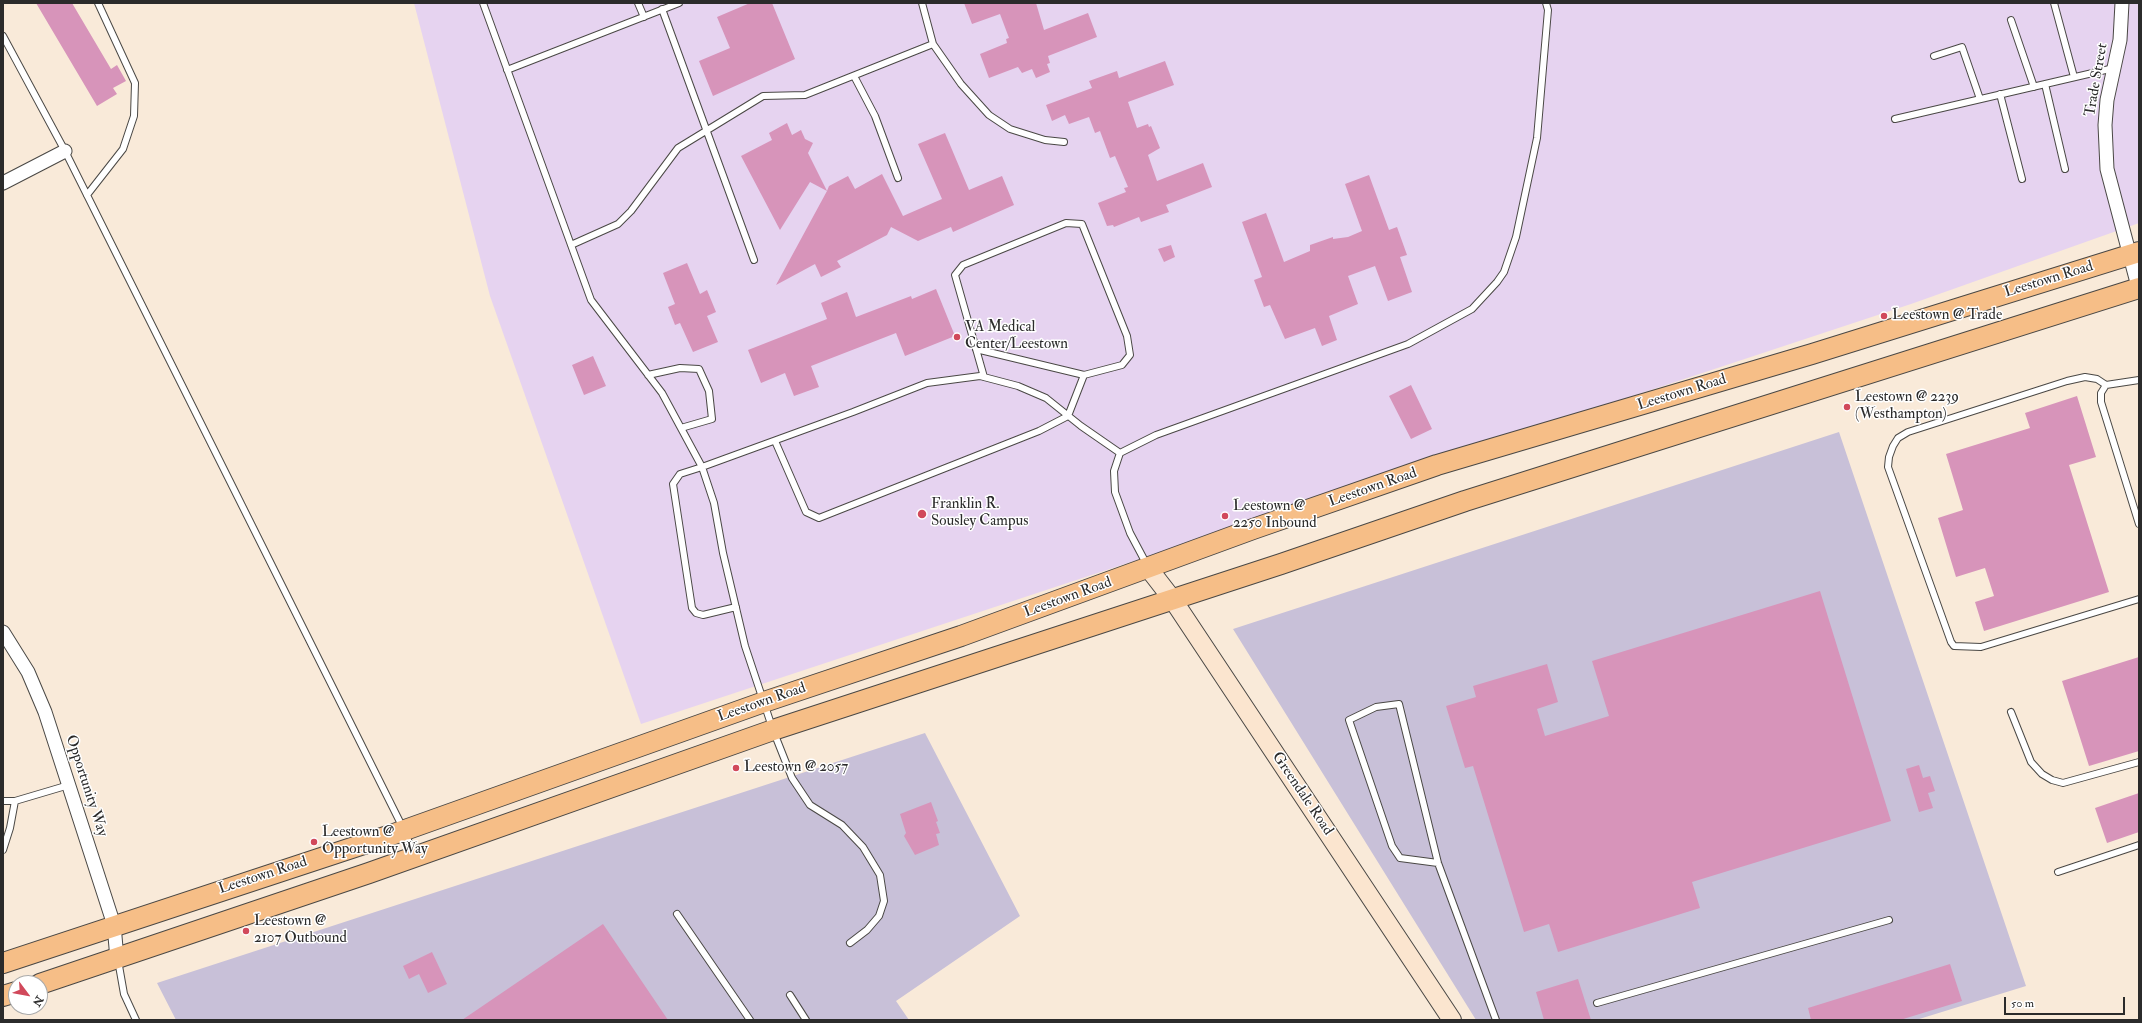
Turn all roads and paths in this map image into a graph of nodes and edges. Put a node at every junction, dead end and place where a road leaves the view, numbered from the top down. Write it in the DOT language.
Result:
graph roads {
  1 [pos="98,3"];
  2 [pos="483,3"];
  3 [pos="638,3"];
  4 [pos="679,3"];
  5 [pos="922,3"];
  6 [pos="1546,3"];
  7 [pos="2054,3"];
  8 [pos="2122,3"];
  9 [pos="662,9"];
  10 [pos="644,17"];
  11 [pos="2011,20"];
  12 [pos="3,36"];
  13 [pos="933,44"];
  14 [pos="1934,56"];
  15 [pos="2114,68"];
  16 [pos="507,70"];
  17 [pos="854,76"];
  18 [pos="2074,77"];
  19 [pos="2045,84"];
  20 [pos="2034,87"];
  21 [pos="2000,94"];
  22 [pos="1980,99"];
  23 [pos="1894,119"];
  24 [pos="707,130"];
  25 [pos="1064,142"];
  26 [pos="65,151"];
  27 [pos="2065,169"];
  28 [pos="898,178"];
  29 [pos="2022,179"];
  30 [pos="3,182"];
  31 [pos="87,194"];
  32 [pos="571,245"];
  33 [pos="2134,253"];
  34 [pos="754,260"];
  35 [pos="2139,289"];
  36 [pos="976,349"];
  37 [pos="648,375"];
  38 [pos="1084,375"];
  39 [pos="984,377"];
  40 [pos="2139,380"];
  41 [pos="2106,385"];
  42 [pos="1068,416"];
  43 [pos="681,428"];
  44 [pos="775,441"];
  45 [pos="1120,454"];
  46 [pos="702,467"];
  47 [pos="2139,524"];
  48 [pos="1149,569"];
  49 [pos="2139,599"];
  50 [pos="1173,600"];
  51 [pos="736,607"];
  52 [pos="4,634"];
  53 [pos="764,702"];
  54 [pos="2011,712"];
  55 [pos="774,730"];
  56 [pos="2139,762"];
  57 [pos="69,785"];
  58 [pos="3,801"];
  59 [pos="15,801"];
  60 [pos="404,830"];
  61 [pos="2139,845"];
  62 [pos="3,850"];
  63 [pos="415,856"];
  64 [pos="1438,863"];
  65 [pos="2058,872"];
  66 [pos="677,914"];
  67 [pos="1889,920"];
  68 [pos="114,925"];
  69 [pos="850,944"];
  70 [pos="117,959"];
  71 [pos="3,963"];
  72 [pos="48,981"];
  73 [pos="790,995"];
  74 [pos="1597,1004"];
  75 [pos="136,1020"];
  76 [pos="750,1020"];
  77 [pos="806,1020"];
  78 [pos="1452,1020"];
  79 [pos="1496,1020"];
  1 -- 31 [label="lane"];
  2 -- 16 [label="lane"];
  3 -- 10 [label="lane"];
  4 -- 9 [label="lane"];
  5 -- 13 [label="lane"];
  6 -- 45 [label="lane"];
  7 -- 18 [label="lane"];
  8 -- 15 [label="street, Trade Street"];
  9 -- 10 [label="lane"];
  9 -- 24 [label="lane"];
  10 -- 16 [label="lane"];
  11 -- 20 [label="lane"];
  12 -- 26 [label="lane"];
  13 -- 17 [label="lane"];
  13 -- 25 [label="lane"];
  14 -- 22 [label="lane"];
  15 -- 18 [label="lane"];
  15 -- 33 [label="street, Trade Street"];
  16 -- 32 [label="lane"];
  17 -- 24 [label="lane"];
  17 -- 28 [label="lane"];
  18 -- 19 [label="lane"];
  19 -- 20 [label="lane"];
  19 -- 27 [label="lane"];
  20 -- 21 [label="lane"];
  21 -- 22 [label="lane"];
  21 -- 29 [label="lane"];
  22 -- 23 [label="lane"];
  24 -- 32 [label="lane"];
  24 -- 34 [label="lane"];
  26 -- 30 [label="street"];
  26 -- 31 [label="lane"];
  31 -- 60 [label="lane"];
  32 -- 37 [label="lane"];
  33 -- 35 [label="street, Trade Street"];
  33 -- 48 [label="main road, Leestown Road"];
  35 -- 50 [label="main road, Leestown Road"];
  36 -- 38 [label="lane"];
  36 -- 38 [label="lane"];
  36 -- 39 [label="lane"];
  37 -- 43 [label="lane"];
  37 -- 43 [label="lane"];
  38 -- 42 [label="lane"];
  39 -- 42 [label="lane"];
  39 -- 44 [label="lane"];
  40 -- 41 [label="lane"];
  41 -- 47 [label="lane"];
  41 -- 49 [label="lane"];
  42 -- 44 [label="lane"];
  42 -- 45 [label="lane"];
  43 -- 46 [label="lane"];
  44 -- 46 [label="lane"];
  45 -- 48 [label="lane"];
  46 -- 51 [label="lane"];
  46 -- 51 [label="lane"];
  48 -- 50 [label="street, Greendale Road"];
  48 -- 53 [label="main road, Leestown Road"];
  50 -- 55 [label="main road, Leestown Road"];
  50 -- 78 [label="street, Greendale Road"];
  51 -- 53 [label="lane"];
  52 -- 57 [label="street, Opportunity Way"];
  53 -- 55 [label="lane"];
  53 -- 60 [label="main road, Leestown Road"];
  54 -- 56 [label="lane"];
  55 -- 63 [label="main road, Leestown Road"];
  55 -- 69 [label="lane"];
  57 -- 59 [label="lane"];
  57 -- 68 [label="street, Opportunity Way"];
  58 -- 59 [label="lane"];
  59 -- 62 [label="lane"];
  60 -- 63 [label="lane"];
  60 -- 68 [label="main road, Leestown Road"];
  61 -- 65 [label="lane"];
  63 -- 70 [label="main road, Leestown Road"];
  64 -- 64 [label="lane"];
  64 -- 79 [label="lane"];
  66 -- 76 [label="lane"];
  67 -- 74 [label="lane"];
  68 -- 70 [label="street, Opportunity Way"];
  68 -- 71 [label="main road, Leestown Road"];
  70 -- 72 [label="main road, Leestown Road"];
  70 -- 75 [label="lane"];
  73 -- 77 [label="lane"];
}
